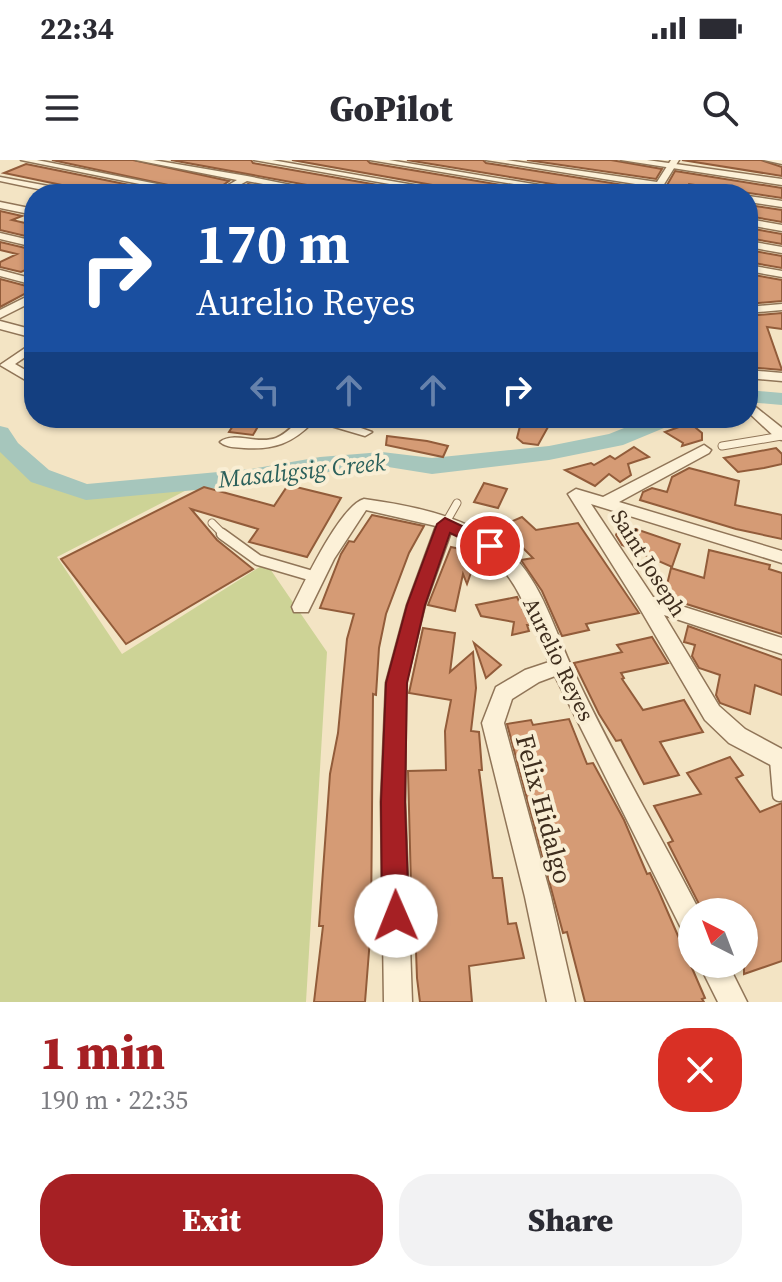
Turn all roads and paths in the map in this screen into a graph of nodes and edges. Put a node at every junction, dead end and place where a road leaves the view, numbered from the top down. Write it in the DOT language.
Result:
graph roads {
  1 [pos="25,160"];
  2 [pos="140,160"];
  3 [pos="258,160"];
  4 [pos="335,160"];
  5 [pos="374,160"];
  6 [pos="490,160"];
  7 [pos="626,160"];
  8 [pos="768,160"];
  9 [pos="782,162"];
  10 [pos="273,163"];
  11 [pos="673,163"];
  12 [pos="318,170"];
  13 [pos="0,179"];
  14 [pos="245,179"];
  15 [pos="782,182"];
  16 [pos="25,184"];
  17 [pos="151,184"];
  18 [pos="236,184"];
  19 [pos="274,184"];
  20 [pos="296,184"];
  21 [pos="401,184"];
  22 [pos="526,184"];
  23 [pos="623,184"];
  24 [pos="660,184"];
  25 [pos="758,200"];
  26 [pos="782,204"];
  27 [pos="0,205"];
  28 [pos="24,210"];
  29 [pos="758,224"];
  30 [pos="782,228"];
  31 [pos="0,236"];
  32 [pos="24,242"];
  33 [pos="758,246"];
  34 [pos="782,250"];
  35 [pos="758,270"];
  36 [pos="0,273"];
  37 [pos="782,274"];
  38 [pos="24,279"];
  39 [pos="24,302"];
  40 [pos="782,307"];
  41 [pos="758,309"];
  42 [pos="0,315"];
  43 [pos="0,325"];
  44 [pos="24,331"];
  45 [pos="24,352"];
  46 [pos="24,375"];
  47 [pos="758,375"];
  48 [pos="782,377"];
  49 [pos="758,414"];
  50 [pos="300,428"];
  51 [pos="352,428"];
  52 [pos="365,432"];
  53 [pos="782,436"];
  54 [pos="227,442"];
  55 [pos="722,446"];
  56 [pos="699,456"];
  57 [pos="457,503"];
  58 [pos="604,503"];
  59 [pos="212,523"];
  60 [pos="445,524"];
  61 [pos="782,557"];
  62 [pos="316,577"];
  63 [pos="646,602"];
  64 [pos="301,607"];
  65 [pos="782,646"];
  66 [pos="561,666"];
  67 [pos="779,761"];
  68 [pos="779,795"];
  69 [pos="679,898"];
  70 [pos="720,978"];
  71 [pos="398,1002"];
  72 [pos="561,1002"];
  73 [pos="733,1002"];
  1 -- 17 [label="street"];
  2 -- 14 [label="street"];
  3 -- 10 [label="street"];
  4 -- 12 [label="street"];
  5 -- 22 [label="street"];
  6 -- 23 [label="street"];
  7 -- 11 [label="street"];
  8 -- 9 [label="street"];
  10 -- 12 [label="street"];
  10 -- 14 [label="street"];
  11 -- 15 [label="street"];
  11 -- 24 [label="street"];
  12 -- 20 [label="street"];
  12 -- 21 [label="street"];
  13 -- 16 [label="street"];
  14 -- 18 [label="street"];
  14 -- 19 [label="street"];
  25 -- 26 [label="street"];
  27 -- 28 [label="street"];
  29 -- 30 [label="street"];
  31 -- 32 [label="street"];
  33 -- 34 [label="street"];
  35 -- 37 [label="street"];
  36 -- 38 [label="street"];
  39 -- 42 [label="street"];
  40 -- 41 [label="street"];
  43 -- 44 [label="street"];
  45 -- 46 [label="street"];
  47 -- 48 [label="street"];
  49 -- 53 [label="street"];
  50 -- 54 [label="street"];
  51 -- 52 [label="street"];
  53 -- 55 [label="lane"];
  56 -- 58 [label="street, Saint Joseph"];
  57 -- 60 [label="lane"];
  58 -- 61 [label="street"];
  58 -- 63 [label="street, Saint Joseph"];
  59 -- 62 [label="lane"];
  60 -- 62 [label="street, Aurelio Reyes"];
  60 -- 66 [label="street, Aurelio Reyes"];
  60 -- 71 [label="street"];
  62 -- 64 [label="street, Aurelio Reyes"];
  63 -- 65 [label="street"];
  63 -- 67 [label="street, Saint Joseph"];
  66 -- 69 [label="street, Aurelio Reyes"];
  66 -- 72 [label="street, Felix Hidalgo"];
  67 -- 68 [label="lane"];
  70 -- 73 [label="street"];
}
